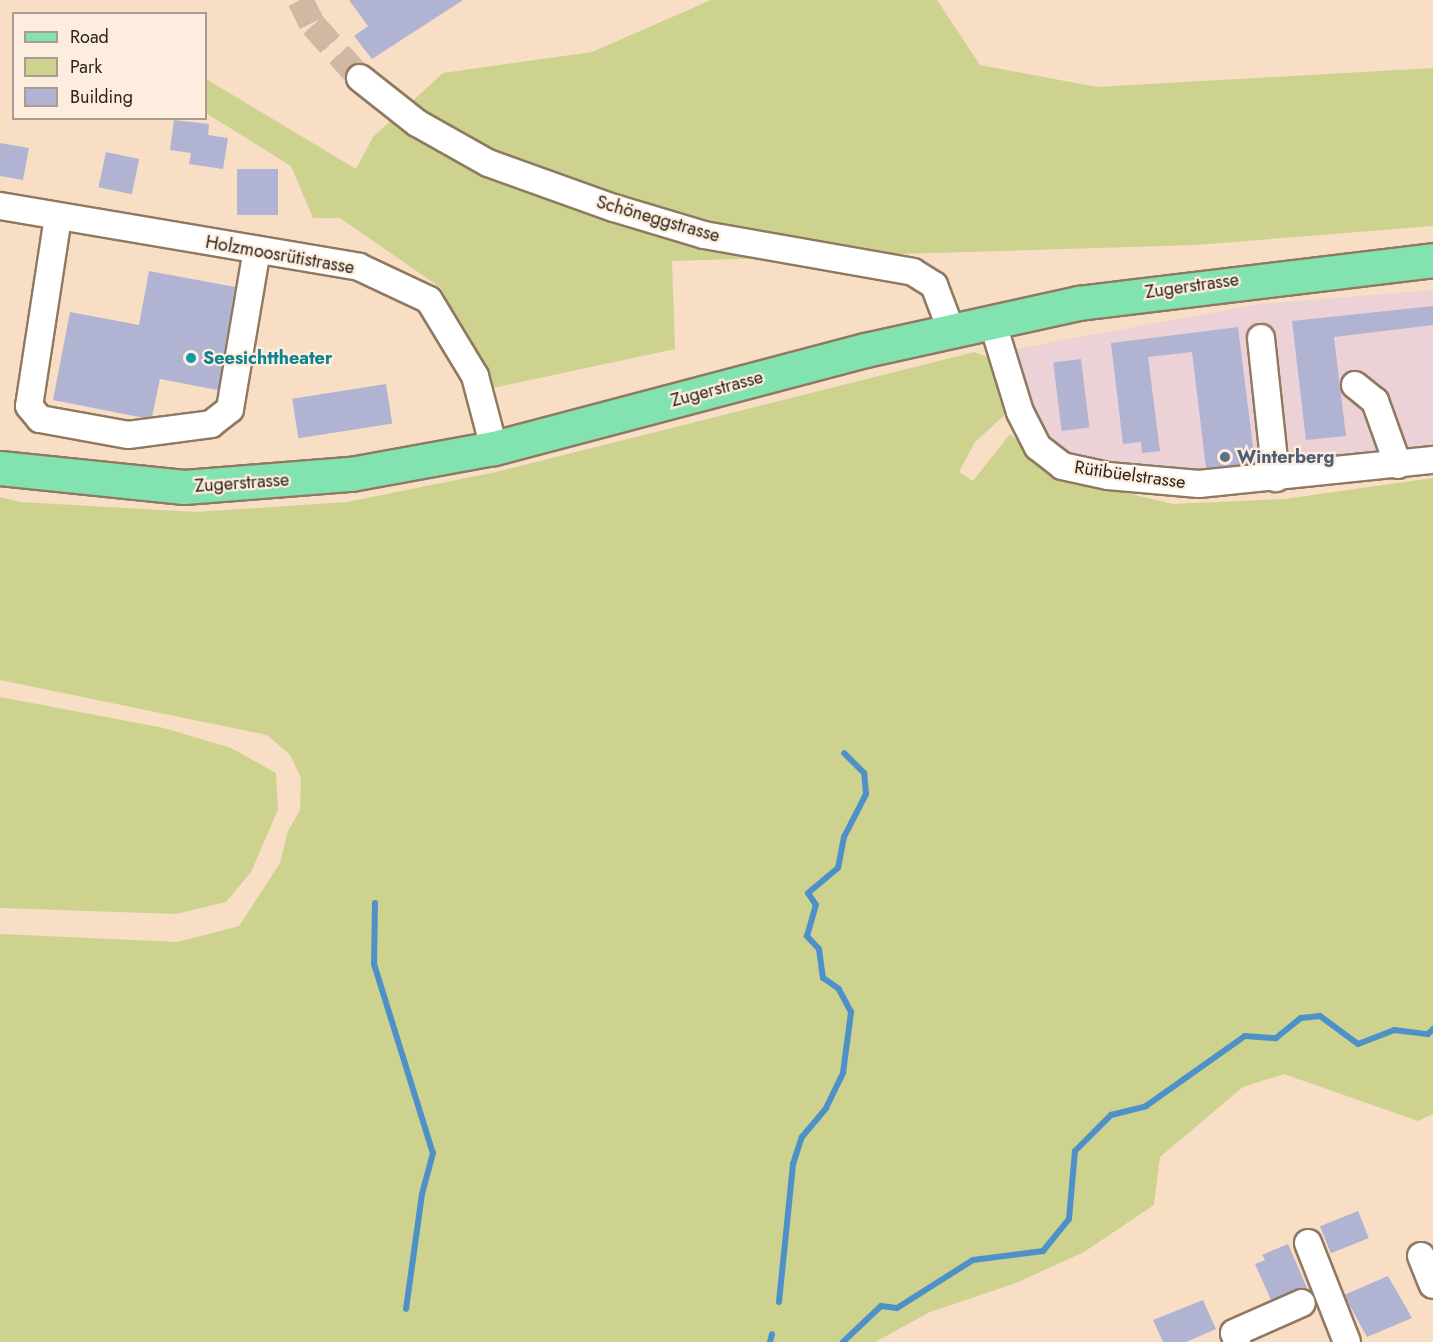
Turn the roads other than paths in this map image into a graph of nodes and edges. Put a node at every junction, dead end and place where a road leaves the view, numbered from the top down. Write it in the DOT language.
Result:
graph roads {
  1 [pos="360,78"];
  2 [pos="0,206"];
  3 [pos="58,217"];
  4 [pos="257,250"];
  5 [pos="1433,260"];
  6 [pos="992,321"];
  7 [pos="951,330"];
  8 [pos="1261,338"];
  9 [pos="1355,385"];
  10 [pos="494,448"];
  11 [pos="1433,460"];
  12 [pos="1398,465"];
  13 [pos="0,468"];
  14 [pos="1276,478"];
  15 [pos="1308,1243"];
  16 [pos="1421,1256"];
  17 [pos="1433,1285"];
  18 [pos="1302,1304"];
  19 [pos="1237,1342"];
  20 [pos="1347,1342"];
  1 -- 7 [label="street, Schöneggstrasse"];
  2 -- 3 [label="street, Holzmoosrütistrasse"];
  3 -- 4 [label="street, Holzmoosrütistrasse"];
  3 -- 4 [label="street"];
  4 -- 10 [label="street, Holzmoosrütistrasse"];
  5 -- 6 [label="main road, Zugerstrasse"];
  6 -- 7 [label="main road, Zugerstrasse"];
  6 -- 14 [label="street, Rütibüelstrasse"];
  7 -- 10 [label="main road, Zugerstrasse"];
  8 -- 14 [label="street"];
  9 -- 12 [label="street"];
  10 -- 13 [label="main road, Zugerstrasse"];
  11 -- 12 [label="street, Rütibüelstrasse"];
  12 -- 14 [label="street, Rütibüelstrasse"];
  15 -- 20 [label="street"];
  16 -- 17 [label="street"];
  18 -- 19 [label="street"];
}
